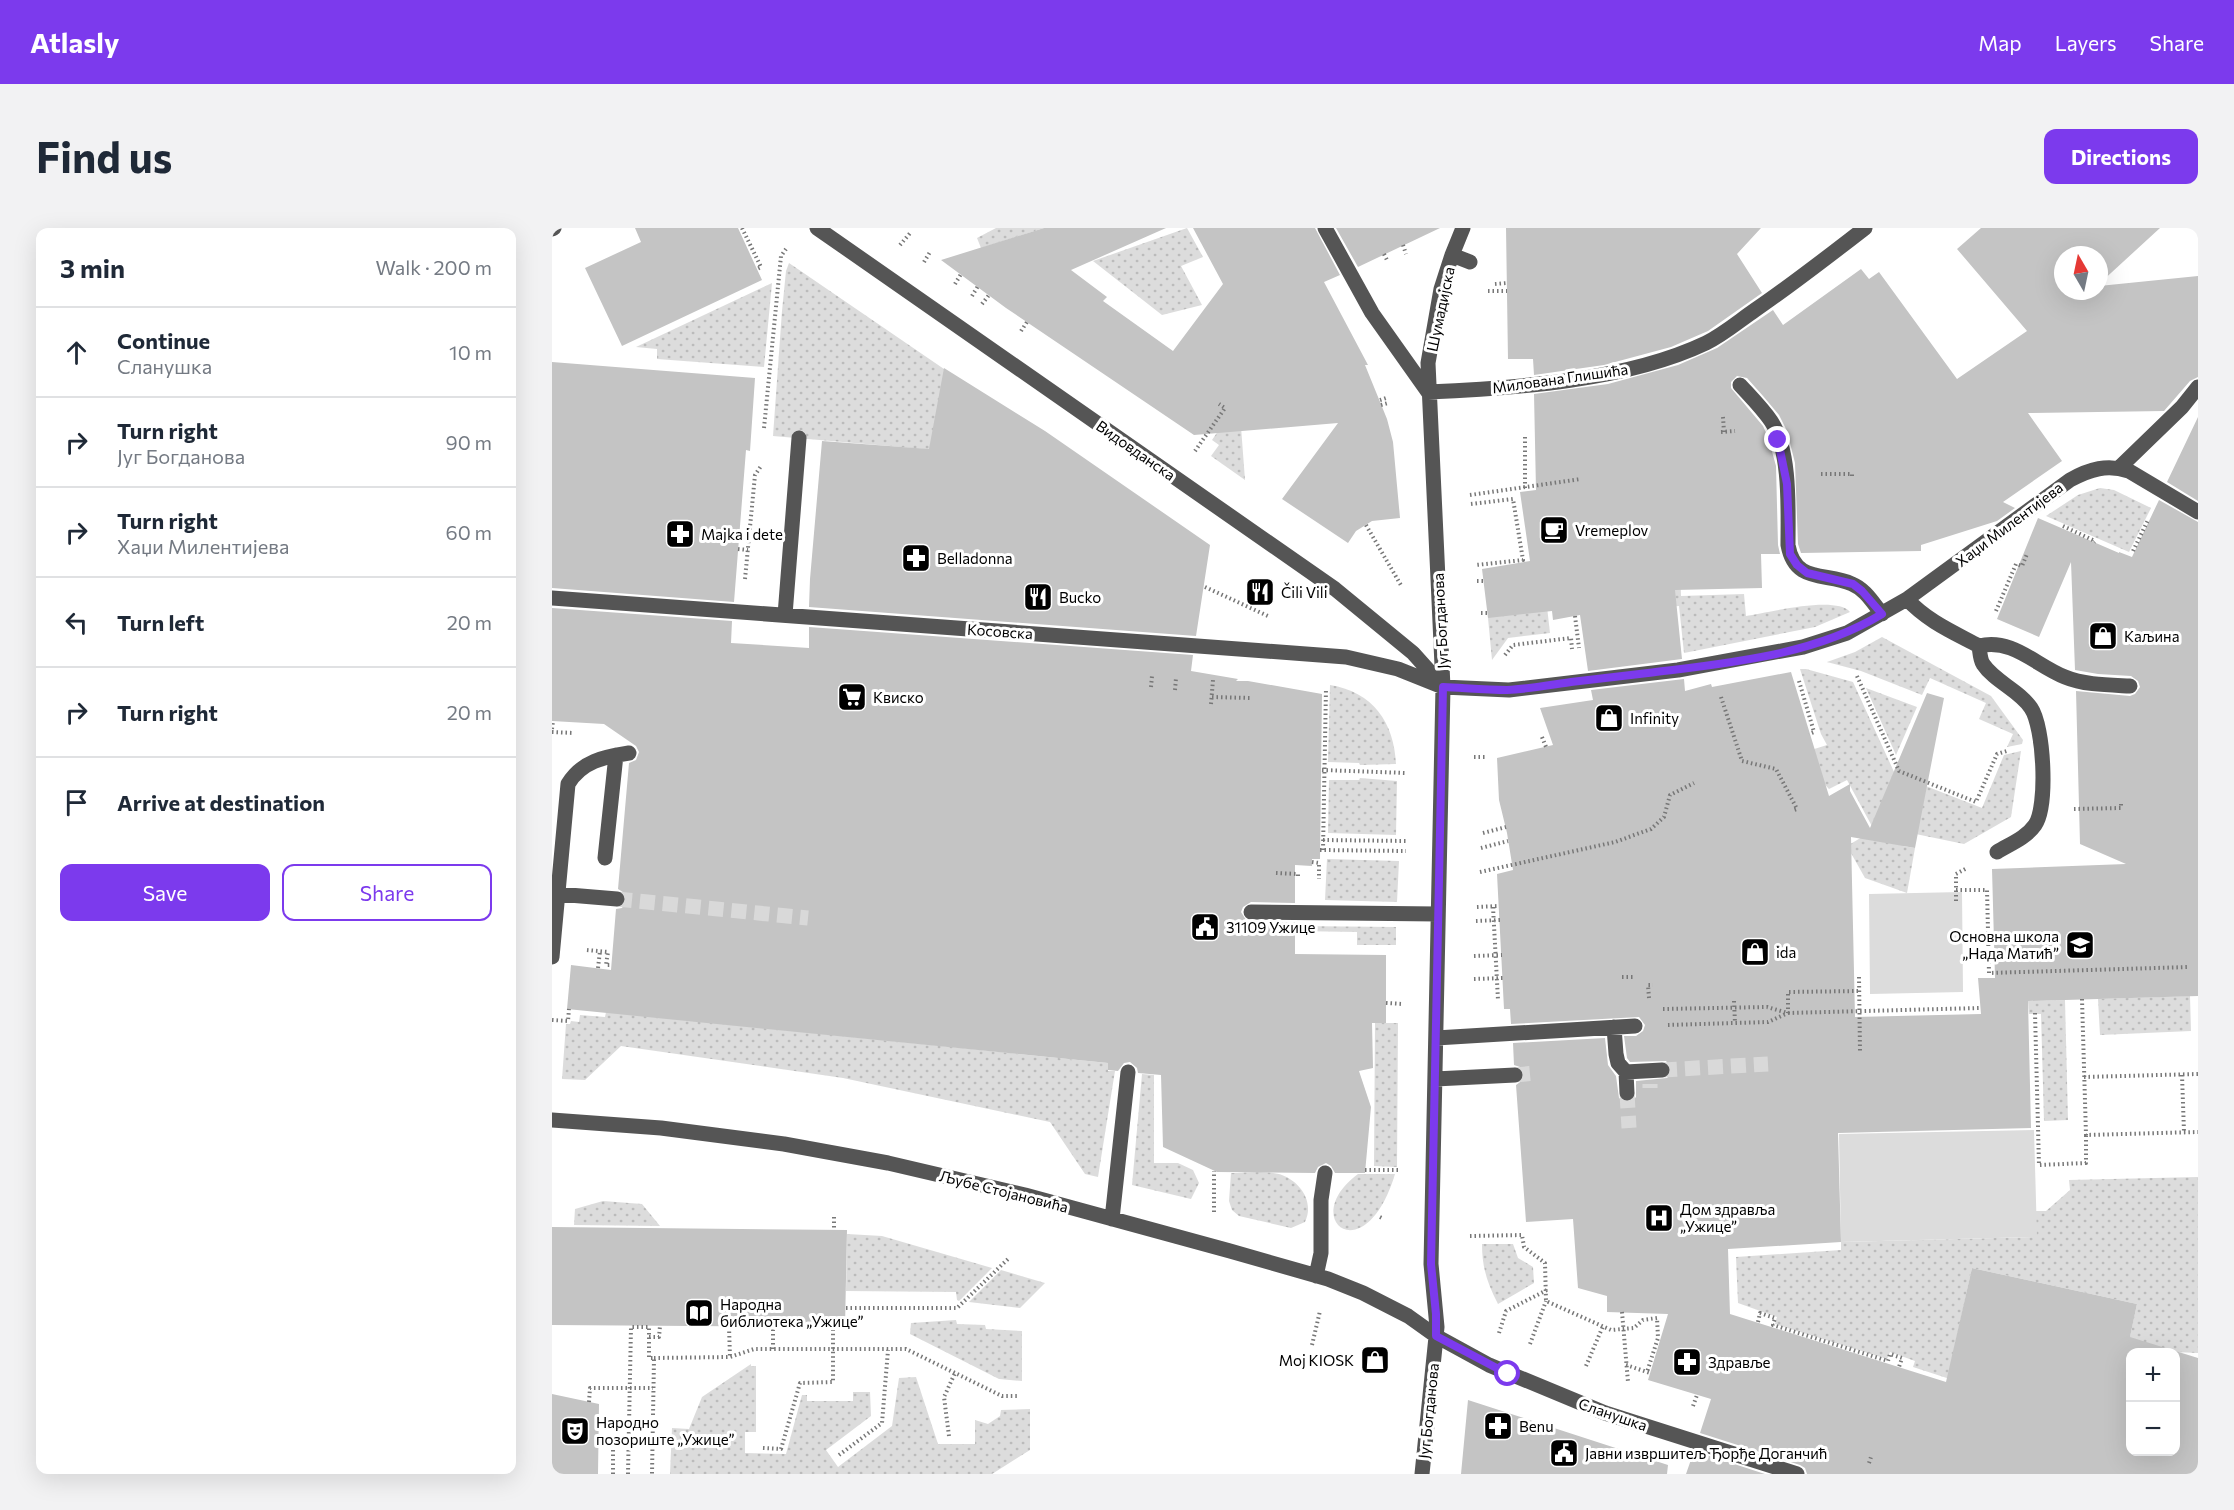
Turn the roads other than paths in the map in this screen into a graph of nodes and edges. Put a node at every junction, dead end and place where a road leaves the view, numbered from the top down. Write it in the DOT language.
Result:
graph roads {
  1 [pos="817,228"];
  2 [pos="1325,228"];
  3 [pos="1463,228"];
  4 [pos="1865,228"];
  5 [pos="1452,255"];
  6 [pos="1470,262"];
  7 [pos="1740,385"];
  8 [pos="2198,387"];
  9 [pos="1428,392"];
  10 [pos="799,438"];
  11 [pos="2119,468"];
  12 [pos="2198,512"];
  13 [pos="552,598"];
  14 [pos="1907,598"];
  15 [pos="1882,614"];
  16 [pos="785,615"];
  17 [pos="1979,646"];
  18 [pos="2130,686"];
  19 [pos="1443,687"];
  20 [pos="557,831"];
  21 [pos="1997,852"];
  22 [pos="605,858"];
  23 [pos="557,894"];
  24 [pos="617,899"];
  25 [pos="1251,912"];
  26 [pos="1438,914"];
  27 [pos="552,957"];
  28 [pos="1635,1026"];
  29 [pos="1614,1027"];
  30 [pos="1436,1038"];
  31 [pos="1128,1072"];
  32 [pos="1626,1072"];
  33 [pos="1515,1075"];
  34 [pos="1654,1075"];
  35 [pos="1435,1078"];
  36 [pos="1627,1093"];
  37 [pos="552,1120"];
  38 [pos="1325,1173"];
  39 [pos="1112,1219"];
  40 [pos="1316,1276"];
  41 [pos="1436,1336"];
  42 [pos="1422,1474"];
  43 [pos="1797,1474"];
  1 -- 19 [label="street, Видовданска"];
  2 -- 9 [label="street"];
  3 -- 5 [label="street, Шумадијска"];
  4 -- 9 [label="street, Милована Глишића"];
  5 -- 6 [label="street"];
  5 -- 9 [label="street, Шумадијска"];
  7 -- 15 [label="street"];
  8 -- 11 [label="street"];
  9 -- 19 [label="street, Југ Богданова"];
  10 -- 16 [label="street"];
  11 -- 12 [label="street, Хаџи Милентијева"];
  11 -- 14 [label="street, Хаџи Милентијева"];
  13 -- 16 [label="street, Косовска"];
  14 -- 15 [label="street, Хаџи Милентијева"];
  14 -- 17 [label="street"];
  15 -- 19 [label="street, Хаџи Милентијева"];
  16 -- 19 [label="street, Косовска"];
  17 -- 18 [label="street"];
  17 -- 21 [label="street"];
  19 -- 26 [label="street, Југ Богданова"];
  20 -- 22 [label="street"];
  20 -- 23 [label="street"];
  23 -- 24 [label="street"];
  23 -- 27 [label="street"];
  25 -- 26 [label="street"];
  26 -- 30 [label="street, Југ Богданова"];
  28 -- 29 [label="street"];
  29 -- 30 [label="street"];
  29 -- 32 [label="street"];
  30 -- 35 [label="street, Југ Богданова"];
  31 -- 39 [label="street"];
  32 -- 34 [label="street"];
  32 -- 36 [label="street"];
  33 -- 35 [label="street"];
  35 -- 41 [label="street, Југ Богданова"];
  37 -- 39 [label="street, Љубе Стојановића"];
  38 -- 40 [label="street"];
  39 -- 40 [label="street, Љубе Стојановића"];
  40 -- 41 [label="street, Љубе Стојановића"];
  41 -- 42 [label="street, Југ Богданова"];
  41 -- 43 [label="street, Сланушка"];
}
